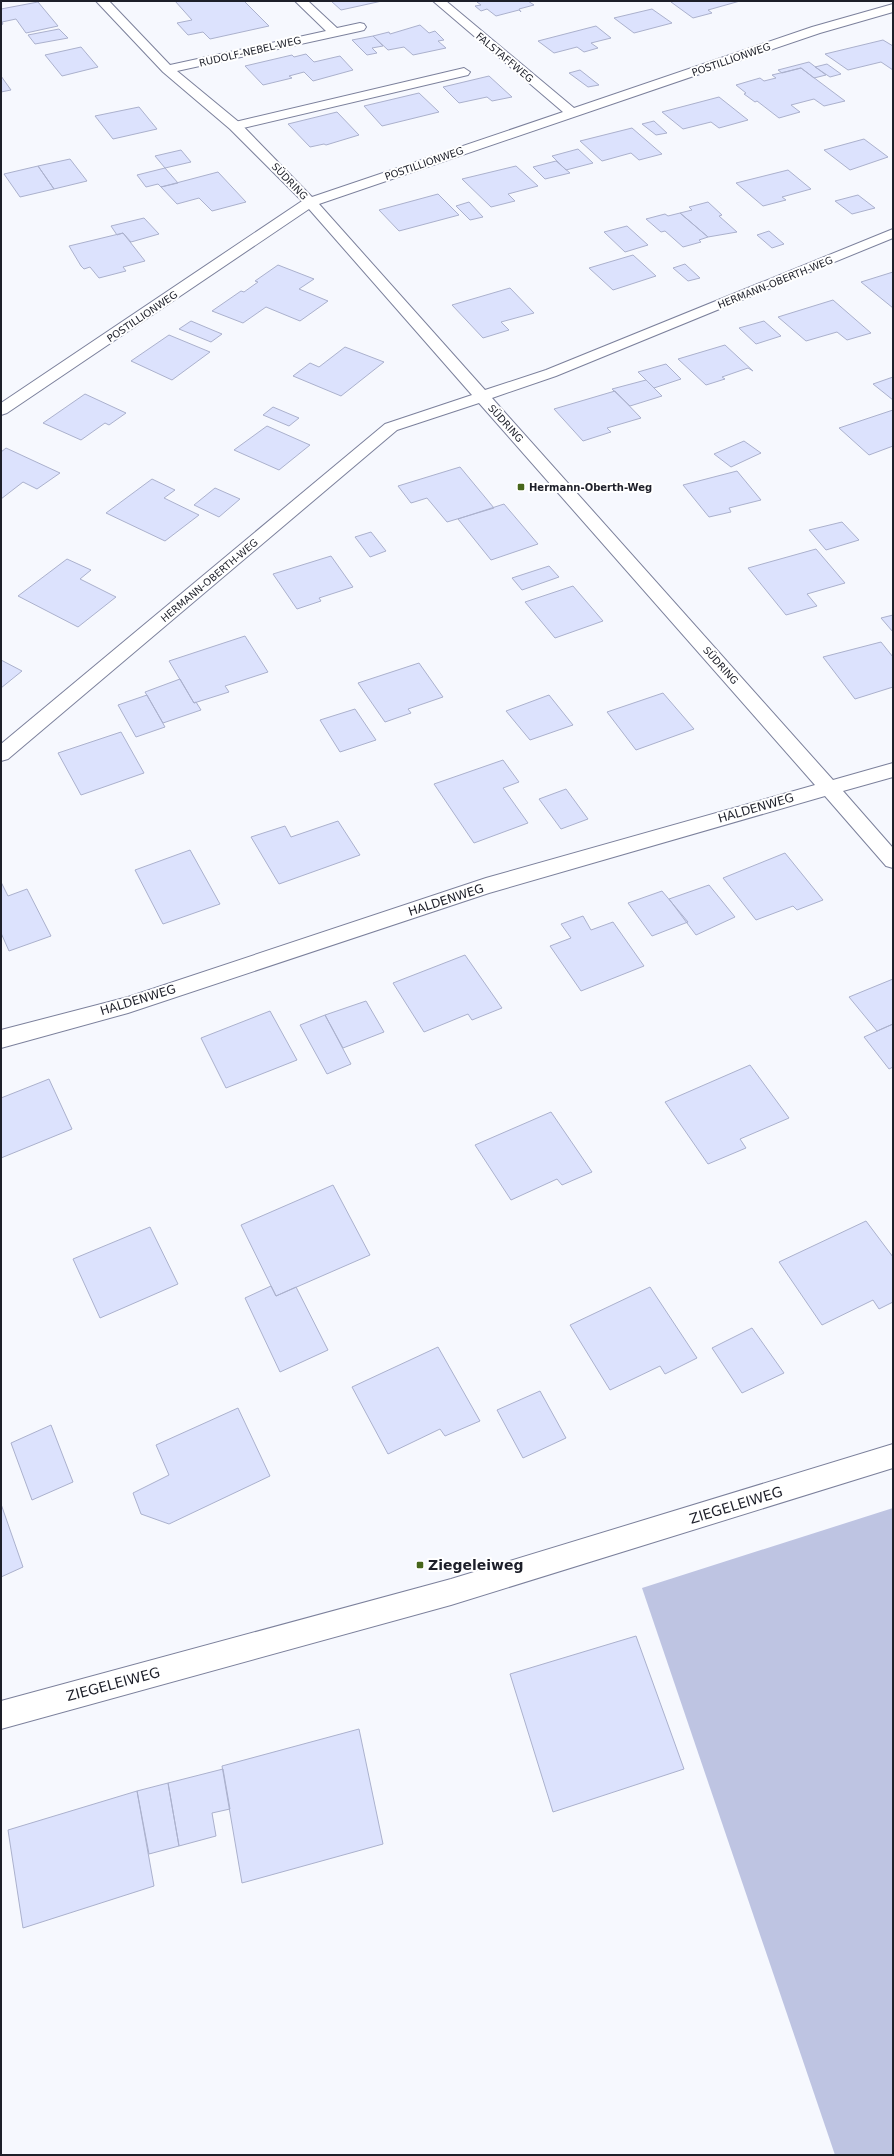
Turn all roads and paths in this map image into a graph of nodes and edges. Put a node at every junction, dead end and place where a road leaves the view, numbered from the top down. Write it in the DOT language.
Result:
graph roads {
  1 [pos="102,1"];
  2 [pos="301,1"];
  3 [pos="439,1"];
  4 [pos="893,8"];
  5 [pos="360,27"];
  6 [pos="334,32"];
  7 [pos="167,70"];
  8 [pos="464,72"];
  9 [pos="572,113"];
  10 [pos="235,126"];
  11 [pos="310,202"];
  12 [pos="893,233"];
  13 [pos="481,396"];
  14 [pos="1,410"];
  15 [pos="1,754"];
  16 [pos="893,770"];
  17 [pos="829,787"];
  18 [pos="893,861"];
  19 [pos="1,1038"];
  20 [pos="893,1456"];
  21 [pos="1,1715"];
  1 -- 7 [label="street, SÜDRING"];
  2 -- 6 [label="street"];
  3 -- 9 [label="street, FALSTAFFWEG"];
  4 -- 9 [label="street, POSTILLIONWEG"];
  5 -- 6 [label="street, RUDOLF-NEBEL-WEG"];
  6 -- 7 [label="street, RUDOLF-NEBEL-WEG"];
  7 -- 10 [label="street, SÜDRING"];
  8 -- 10 [label="street"];
  9 -- 11 [label="street, POSTILLIONWEG"];
  10 -- 11 [label="street, SÜDRING"];
  11 -- 13 [label="street, SÜDRING"];
  11 -- 14 [label="street, POSTILLIONWEG"];
  12 -- 13 [label="street, HERMANN-OBERTH-WEG"];
  13 -- 15 [label="street, HERMANN-OBERTH-WEG"];
  13 -- 17 [label="street, SÜDRING"];
  16 -- 17 [label="street, HALDENWEG"];
  17 -- 18 [label="street, SÜDRING"];
  17 -- 19 [label="street, HALDENWEG"];
  20 -- 21 [label="street, ZIEGELEIWEG"];
}
